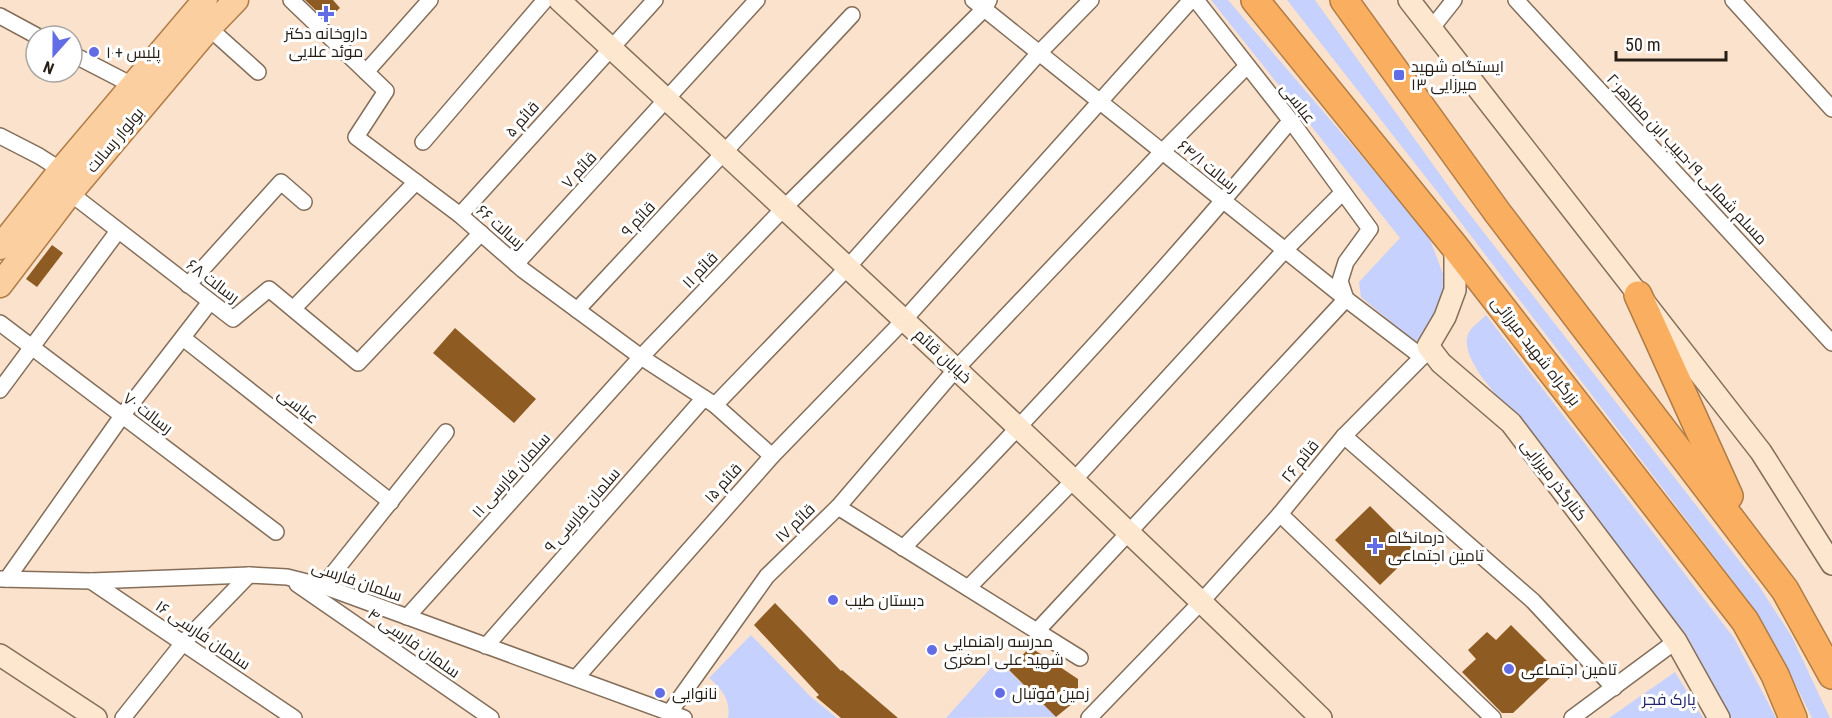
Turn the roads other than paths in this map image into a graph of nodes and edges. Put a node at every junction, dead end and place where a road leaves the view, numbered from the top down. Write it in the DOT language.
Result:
graph roads {
  1 [pos="205,0"];
  2 [pos="236,0"];
  3 [pos="291,0"];
  4 [pos="430,0"];
  5 [pos="545,0"];
  6 [pos="559,0"];
  7 [pos="655,0"];
  8 [pos="757,0"];
  9 [pos="1091,0"];
  10 [pos="1191,0"];
  11 [pos="1196,0"];
  12 [pos="1255,0"];
  13 [pos="1344,0"];
  14 [pos="1409,0"];
  15 [pos="1454,0"];
  16 [pos="1516,0"];
  17 [pos="1733,0"];
  18 [pos="982,3"];
  19 [pos="852,15"];
  20 [pos="0,16"];
  21 [pos="209,28"];
  22 [pos="24,29"];
  23 [pos="1431,29"];
  24 [pos="611,48"];
  25 [pos="1039,53"];
  26 [pos="84,60"];
  27 [pos="1246,67"];
  28 [pos="258,72"];
  29 [pos="366,72"];
  30 [pos="132,85"];
  31 [pos="667,100"];
  32 [pos="1101,102"];
  33 [pos="1832,109"];
  34 [pos="1285,127"];
  35 [pos="0,136"];
  36 [pos="423,142"];
  37 [pos="1162,152"];
  38 [pos="725,154"];
  39 [pos="61,170"];
  40 [pos="416,182"];
  41 [pos="1342,192"];
  42 [pos="70,193"];
  43 [pos="1224,201"];
  44 [pos="304,202"];
  45 [pos="784,208"];
  46 [pos="460,215"];
  47 [pos="118,231"];
  48 [pos="481,233"];
  49 [pos="0,247"];
  50 [pos="1455,247"];
  51 [pos="1284,250"];
  52 [pos="516,264"];
  53 [pos="848,267"];
  54 [pos="0,285"];
  55 [pos="188,285"];
  56 [pos="1638,295"];
  57 [pos="1346,299"];
  58 [pos="210,302"];
  59 [pos="294,308"];
  60 [pos="577,310"];
  61 [pos="904,320"];
  62 [pos="0,323"];
  63 [pos="183,338"];
  64 [pos="1832,343"];
  65 [pos="31,347"];
  66 [pos="1425,351"];
  67 [pos="641,357"];
  68 [pos="956,369"];
  69 [pos="0,390"];
  70 [pos="710,401"];
  71 [pos="122,416"];
  72 [pos="1019,428"];
  73 [pos="447,432"];
  74 [pos="1344,436"];
  75 [pos="772,456"];
  76 [pos="1074,480"];
  77 [pos="391,502"];
  78 [pos="838,507"];
  79 [pos="1280,514"];
  80 [pos="276,532"];
  81 [pos="1129,532"];
  82 [pos="1751,543"];
  83 [pos="903,548"];
  84 [pos="1832,564"];
  85 [pos="249,575"];
  86 [pos="287,577"];
  87 [pos="4,579"];
  88 [pos="91,581"];
  89 [pos="323,586"];
  90 [pos="968,588"];
  91 [pos="1785,590"];
  92 [pos="1202,601"];
  93 [pos="407,618"];
  94 [pos="1037,632"];
  95 [pos="1676,641"];
  96 [pos="1832,641"];
  97 [pos="183,643"];
  98 [pos="486,646"];
  99 [pos="0,655"];
  100 [pos="1080,658"];
  101 [pos="1832,675"];
  102 [pos="576,678"];
  103 [pos="1614,688"];
  104 [pos="677,715"];
  105 [pos="96,718"];
  106 [pos="123,718"];
  107 [pos="294,718"];
  108 [pos="491,718"];
  109 [pos="1089,718"];
  110 [pos="1321,718"];
  111 [pos="1493,718"];
  112 [pos="1572,718"];
  113 [pos="1719,718"];
  114 [pos="1793,718"];
  1 -- 30 [label="main road, بولوار رسالت"];
  2 -- 21 [label="main road, بولوار رسالت"];
  3 -- 29 [label="street, رسالت ۶۶"];
  4 -- 29 [label="street"];
  5 -- 36 [label="street"];
  6 -- 24 [label="street, خیابان قائم"];
  7 -- 24 [label="street, قائم ۵"];
  8 -- 31 [label="street, قائم ۷"];
  9 -- 25 [label="street, سلمان فارسی ۹"];
  10 -- 32 [label="street, قائم ۱۵"];
  11 -- 27 [label="street, عباسی"];
  12 -- 50 [label="highway, بزرگراه شهید میرزائی"];
  13 -- 82 [label="highway"];
  14 -- 23 [label="street"];
  15 -- 23 [label="street"];
  16 -- 64 [label="street, مسلم شمالی ۱۹-حبیب ابن مظاهر۲۰"];
  17 -- 33 [label="street"];
  18 -- 25 [label="street, رسالت ۶۴/۱"];
  18 -- 45 [label="street, قائم ۱۱"];
  19 -- 38 [label="street, قائم ۹"];
  20 -- 22 [label="street"];
  21 -- 28 [label="street"];
  21 -- 42 [label="main road, بولوار رسالت"];
  23 -- 56 [label="street"];
  24 -- 31 [label="street, خیابان قائم"];
  24 -- 46 [label="street, قائم ۵"];
  25 -- 32 [label="street, رسالت ۶۴/۱"];
  25 -- 53 [label="street, سلمان فارسی ۹"];
  26 -- 30 [label="street"];
  27 -- 37 [label="street, قائم ۱۷"];
  27 -- 41 [label="street, عباسی"];
  29 -- 40 [label="street, رسالت ۶۶"];
  30 -- 39 [label="main road, بولوار رسالت"];
  31 -- 38 [label="street, خیابان قائم"];
  31 -- 52 [label="street, قائم ۷"];
  32 -- 37 [label="street, رسالت ۶۴/۱"];
  32 -- 61 [label="street, قائم ۱۵"];
  34 -- 43 [label="street"];
  35 -- 39 [label="street"];
  37 -- 43 [label="street, رسالت ۶۴/۱"];
  37 -- 68 [label="street, قائم ۱۷"];
  38 -- 45 [label="street, خیابان قائم"];
  38 -- 60 [label="street, قائم ۹"];
  39 -- 49 [label="main road, بولوار رسالت"];
  40 -- 46 [label="street, رسالت ۶۶"];
  40 -- 59 [label="street"];
  41 -- 51 [label="street"];
  41 -- 57 [label="street, عباسی"];
  42 -- 47 [label="street, رسالت ۶۸"];
  42 -- 54 [label="main road, بولوار رسالت"];
  43 -- 51 [label="street, رسالت ۶۴/۱"];
  43 -- 72 [label="street"];
  44 -- 55 [label="street"];
  45 -- 53 [label="street, خیابان قائم"];
  45 -- 67 [label="street, قائم ۱۱"];
  46 -- 48 [label="street, رسالت ۶۶"];
  47 -- 55 [label="street, رسالت ۶۸"];
  47 -- 65 [label="street"];
  48 -- 52 [label="street, رسالت ۶۶"];
  48 -- 59 [label="street, رسالت ۶۸"];
  50 -- 66 [label="street"];
  50 -- 114 [label="highway, بزرگراه شهید میرزائی"];
  51 -- 57 [label="street, رسالت ۶۴/۱"];
  51 -- 76 [label="street"];
  52 -- 60 [label="street, رسالت ۶۶"];
  53 -- 61 [label="street, خیابان قائم"];
  53 -- 70 [label="street, سلمان فارسی ۹"];
  55 -- 58 [label="street, رسالت ۶۸"];
  56 -- 82 [label="highway"];
  56 -- 84 [label="street"];
  57 -- 66 [label="street, رسالت ۶۴/۱"];
  57 -- 81 [label="street"];
  58 -- 59 [label="street, رسالت ۶۸"];
  58 -- 63 [label="street"];
  60 -- 67 [label="street, رسالت ۶۶"];
  61 -- 68 [label="street, خیابان قائم"];
  61 -- 75 [label="street, قائم ۱۵"];
  62 -- 65 [label="street, رسالت ۷۰"];
  63 -- 71 [label="street"];
  63 -- 77 [label="street, عباسی"];
  65 -- 69 [label="street"];
  65 -- 71 [label="street, رسالت ۷۰"];
  66 -- 74 [label="street, قائم ۲۶"];
  66 -- 95 [label="street, کنارگذر میرزایی"];
  67 -- 70 [label="street, رسالت ۶۶"];
  67 -- 93 [label="street, سلمان فارسی ۱۱"];
  68 -- 72 [label="street, خیابان قائم"];
  68 -- 78 [label="street, قائم ۱۷"];
  70 -- 75 [label="street, رسالت ۶۶"];
  70 -- 98 [label="street, سلمان فارسی ۹"];
  71 -- 80 [label="street, رسالت ۷۰"];
  71 -- 87 [label="street"];
  72 -- 76 [label="street, خیابان قائم"];
  72 -- 83 [label="street"];
  73 -- 77 [label="street"];
  74 -- 79 [label="street, قائم ۲۶"];
  74 -- 103 [label="street"];
  75 -- 102 [label="street, قائم ۱۵"];
  76 -- 81 [label="street, خیابان قائم"];
  76 -- 90 [label="street"];
  77 -- 89 [label="street"];
  78 -- 83 [label="street"];
  78 -- 104 [label="street, قائم ۱۷"];
  79 -- 92 [label="street, قائم ۲۶"];
  79 -- 111 [label="street"];
  81 -- 92 [label="street, خیابان قائم"];
  81 -- 94 [label="street"];
  82 -- 91 [label="highway"];
  83 -- 90 [label="street"];
  85 -- 86 [label="street, سلمان فارسی"];
  85 -- 88 [label="street, سلمان فارسی"];
  85 -- 97 [label="street"];
  86 -- 89 [label="street, سلمان فارسی"];
  86 -- 108 [label="street, سلمان فارسی ۴"];
  87 -- 88 [label="street, سلمان فارسی"];
  88 -- 97 [label="street, سلمان فارسی ۱۶"];
  89 -- 93 [label="street, سلمان فارسی"];
  90 -- 94 [label="street"];
  91 -- 96 [label="highway"];
  91 -- 101 [label="highway"];
  92 -- 109 [label="street, قائم ۲۶"];
  92 -- 110 [label="street, خیابان قائم"];
  93 -- 98 [label="street, سلمان فارسی"];
  94 -- 100 [label="street"];
  95 -- 103 [label="street"];
  95 -- 113 [label="street, کنارگذر میرزایی"];
  97 -- 106 [label="street"];
  97 -- 107 [label="street, سلمان فارسی ۱۶"];
  98 -- 102 [label="street, سلمان فارسی"];
  99 -- 105 [label="street"];
  102 -- 104 [label="street, سلمان فارسی"];
  103 -- 112 [label="street"];
}
